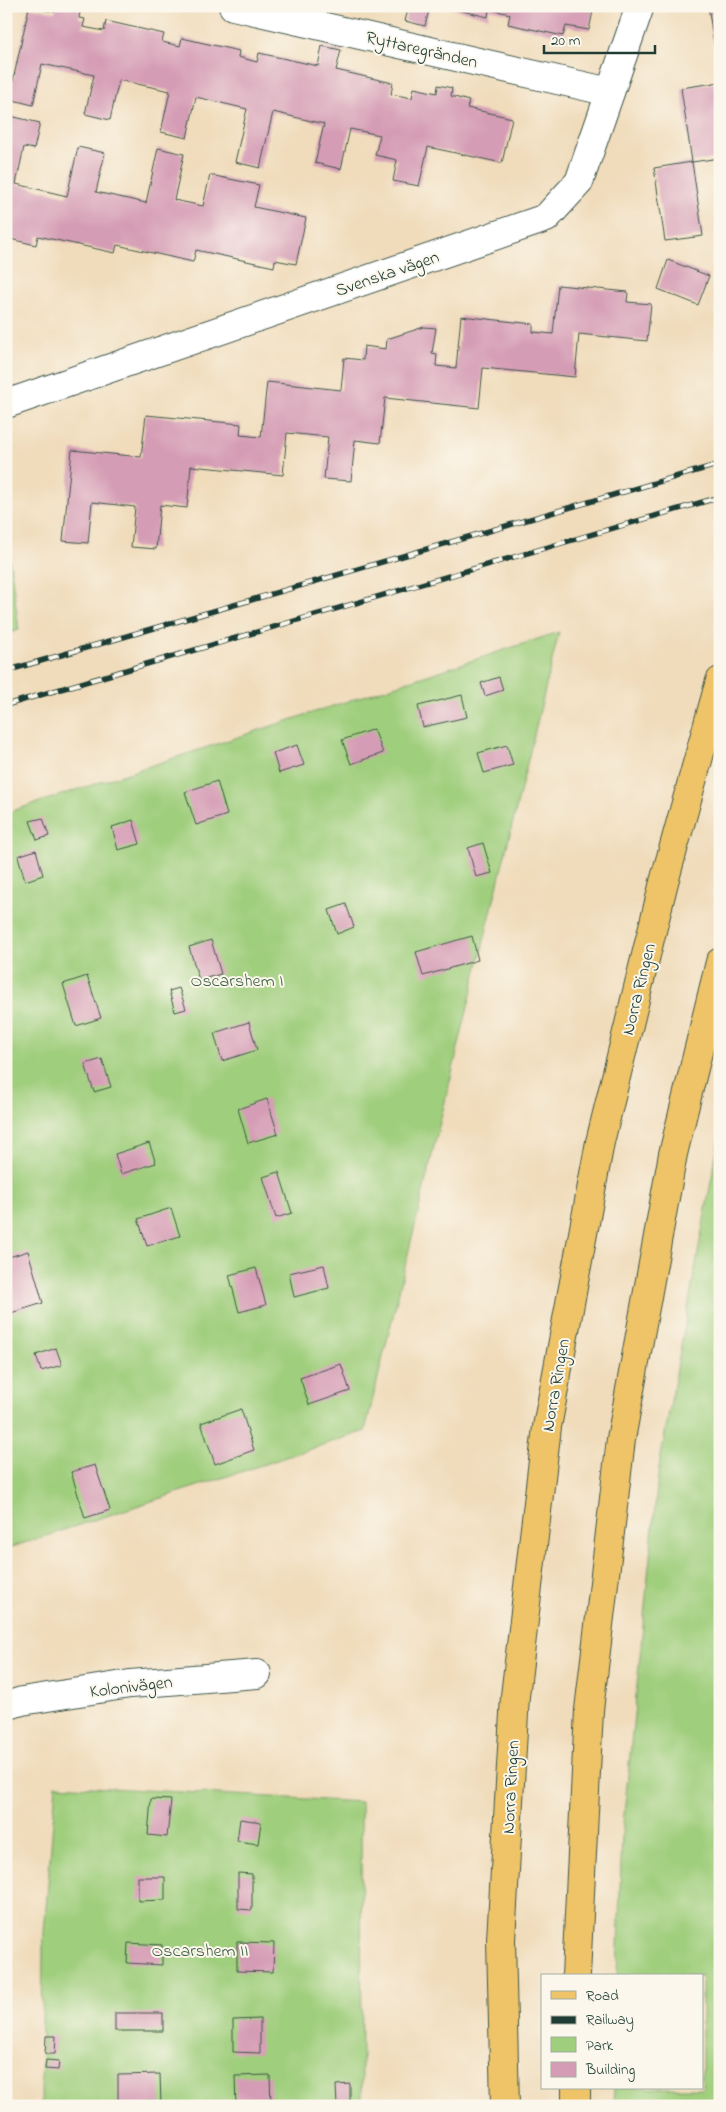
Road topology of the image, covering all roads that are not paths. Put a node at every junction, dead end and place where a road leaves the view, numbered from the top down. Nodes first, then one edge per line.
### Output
1 (233, 6) edge
2 (640, 6) edge
3 (610, 92) junction
4 (6, 404) edge
5 (720, 681) edge
6 (720, 962) edge
7 (257, 1674) dead end
8 (6, 1706) edge
9 (576, 1974) edge
10 (576, 2090) edge
11 (506, 2106) edge
12 (576, 2106) edge

1 - 3 street, Ryttaregränden
2 - 3 street, Svenska vägen
3 - 4 street, Svenska vägen
5 - 11 main road, Norra Ringen
6 - 9 main road
7 - 8 street, Kolonivägen
10 - 12 main road

